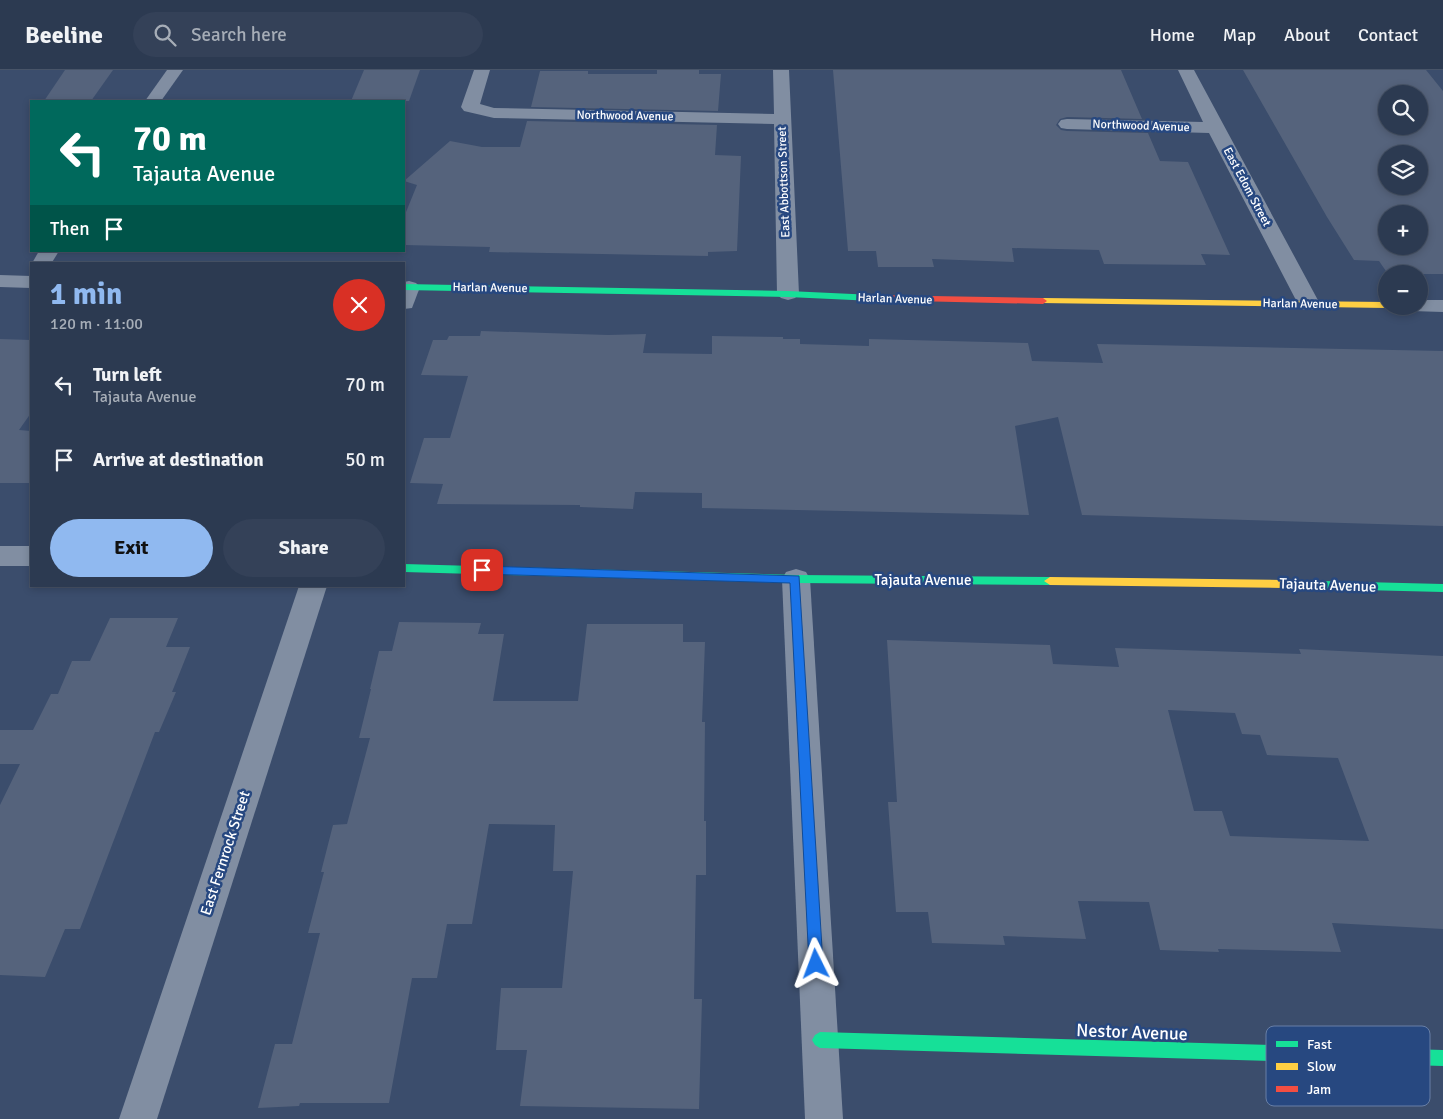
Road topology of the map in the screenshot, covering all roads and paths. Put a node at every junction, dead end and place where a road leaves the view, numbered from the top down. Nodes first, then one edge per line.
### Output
1 (175, 70) edge
2 (482, 70) edge
3 (780, 70) edge
4 (1186, 70) edge
5 (154, 100) edge
6 (781, 118) junction
7 (1067, 124) dead end
8 (1215, 128) junction
9 (30, 280) edge
10 (0, 281) edge
11 (405, 292) edge
12 (788, 294) junction
13 (1309, 304) junction
14 (1378, 305) edge
15 (1428, 306) edge
16 (1443, 306) edge
17 (0, 556) edge
18 (30, 556) edge
19 (405, 568) edge
20 (796, 579) junction
21 (313, 587) edge
22 (1443, 588) edge
23 (820, 1040) junction
24 (1266, 1053) edge
25 (1430, 1058) edge
26 (1443, 1058) edge
27 (138, 1119) edge
28 (824, 1119) edge

1 - 5 street
2 - 6 street, Northwood Avenue
3 - 6 street, East Abbottson Street
4 - 8 street, East Edom Street
6 - 12 street, East Abbottson Street
7 - 8 street, Northwood Avenue
8 - 13 street, East Edom Street
9 - 10 street
11 - 12 street, Harlan Avenue
12 - 13 street, Harlan Avenue
13 - 14 street, Harlan Avenue
15 - 16 street
17 - 18 street
19 - 20 street, Tajauta Avenue
20 - 22 street, Tajauta Avenue
20 - 23 street
21 - 27 street, East Fernrock Street
23 - 24 street, Nestor Avenue
23 - 28 street
25 - 26 street, Nestor Avenue

